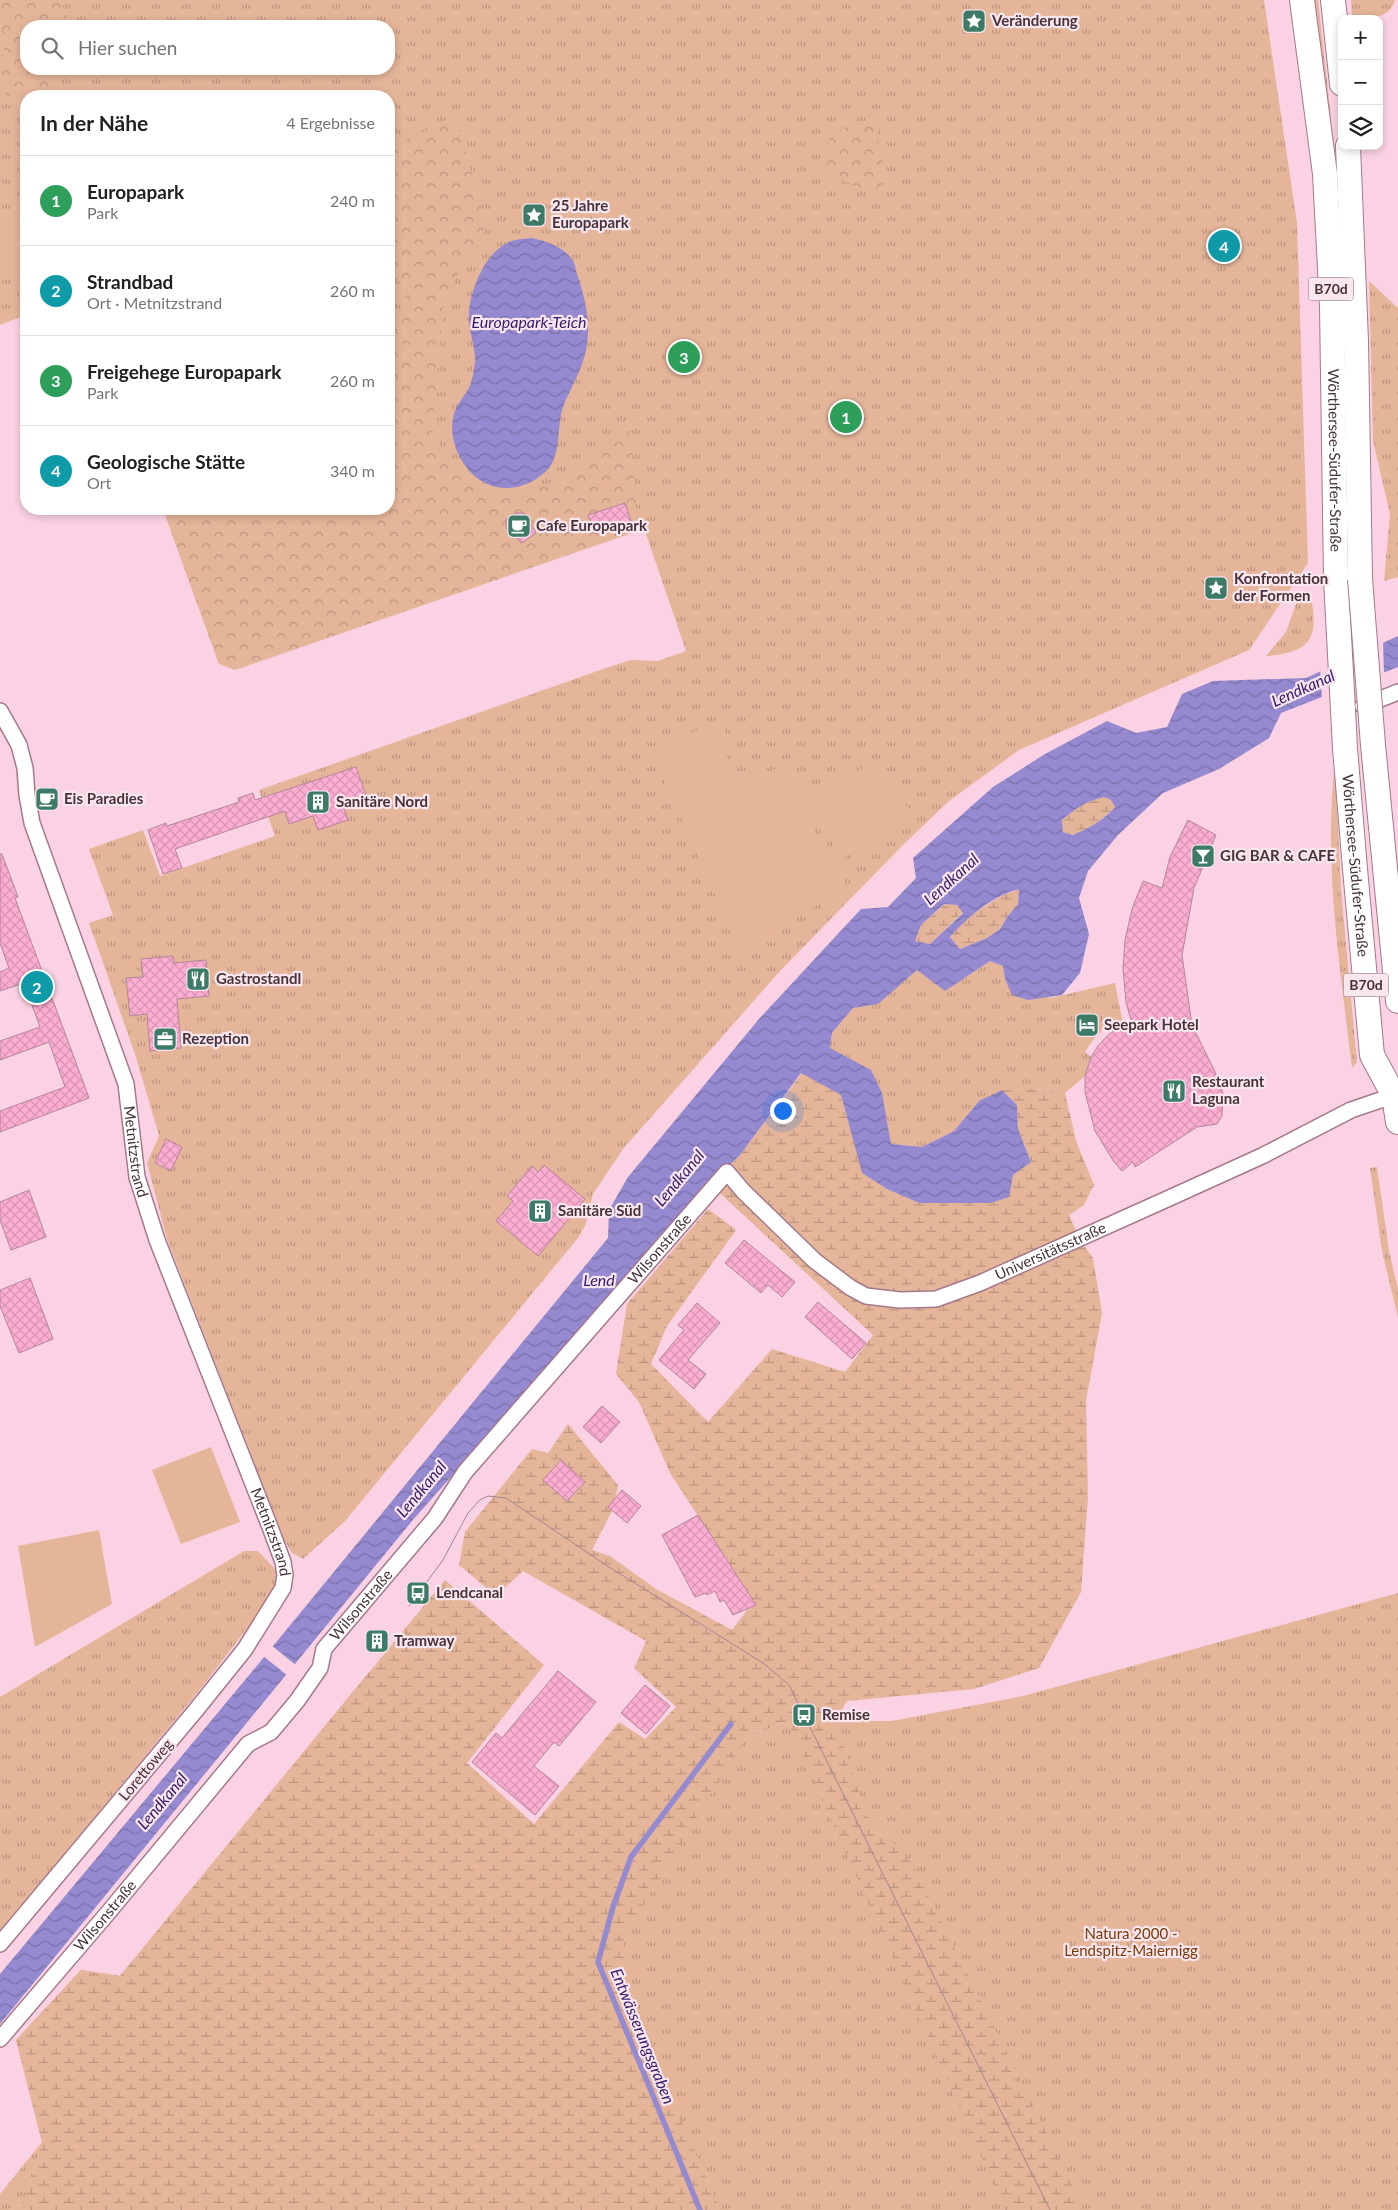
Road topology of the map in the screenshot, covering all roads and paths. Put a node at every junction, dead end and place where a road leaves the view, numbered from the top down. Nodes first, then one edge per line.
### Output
1 (1302, 0) edge
2 (1333, 0) edge
3 (1343, 0) edge
4 (1344, 15) edge
5 (1339, 60) edge
6 (1348, 150) edge
7 (1398, 692) edge
8 (1359, 708) dead end
9 (0, 711) edge
10 (1398, 1001) edge
11 (1397, 1088) edge
12 (1398, 1122) edge
13 (727, 1172) joint
14 (282, 1588) joint
15 (0, 1944) edge
16 (0, 2039) edge

1 - 11 main road, Wörthersee-Südufer-Straße / B70d
2 - 5 main road
3 - 4 main road
6 - 10 main road, Wörthersee-Südufer-Straße / B70d, bridge
7 - 8 street
9 - 14 street, Metnitzstrand
11 - 12 main road, Wörthersee-Südufer-Straße / B70d
11 - 13 street, Universitätsstraße
13 - 16 street, Wilsonstraße
14 - 15 street, Lorettoweg

